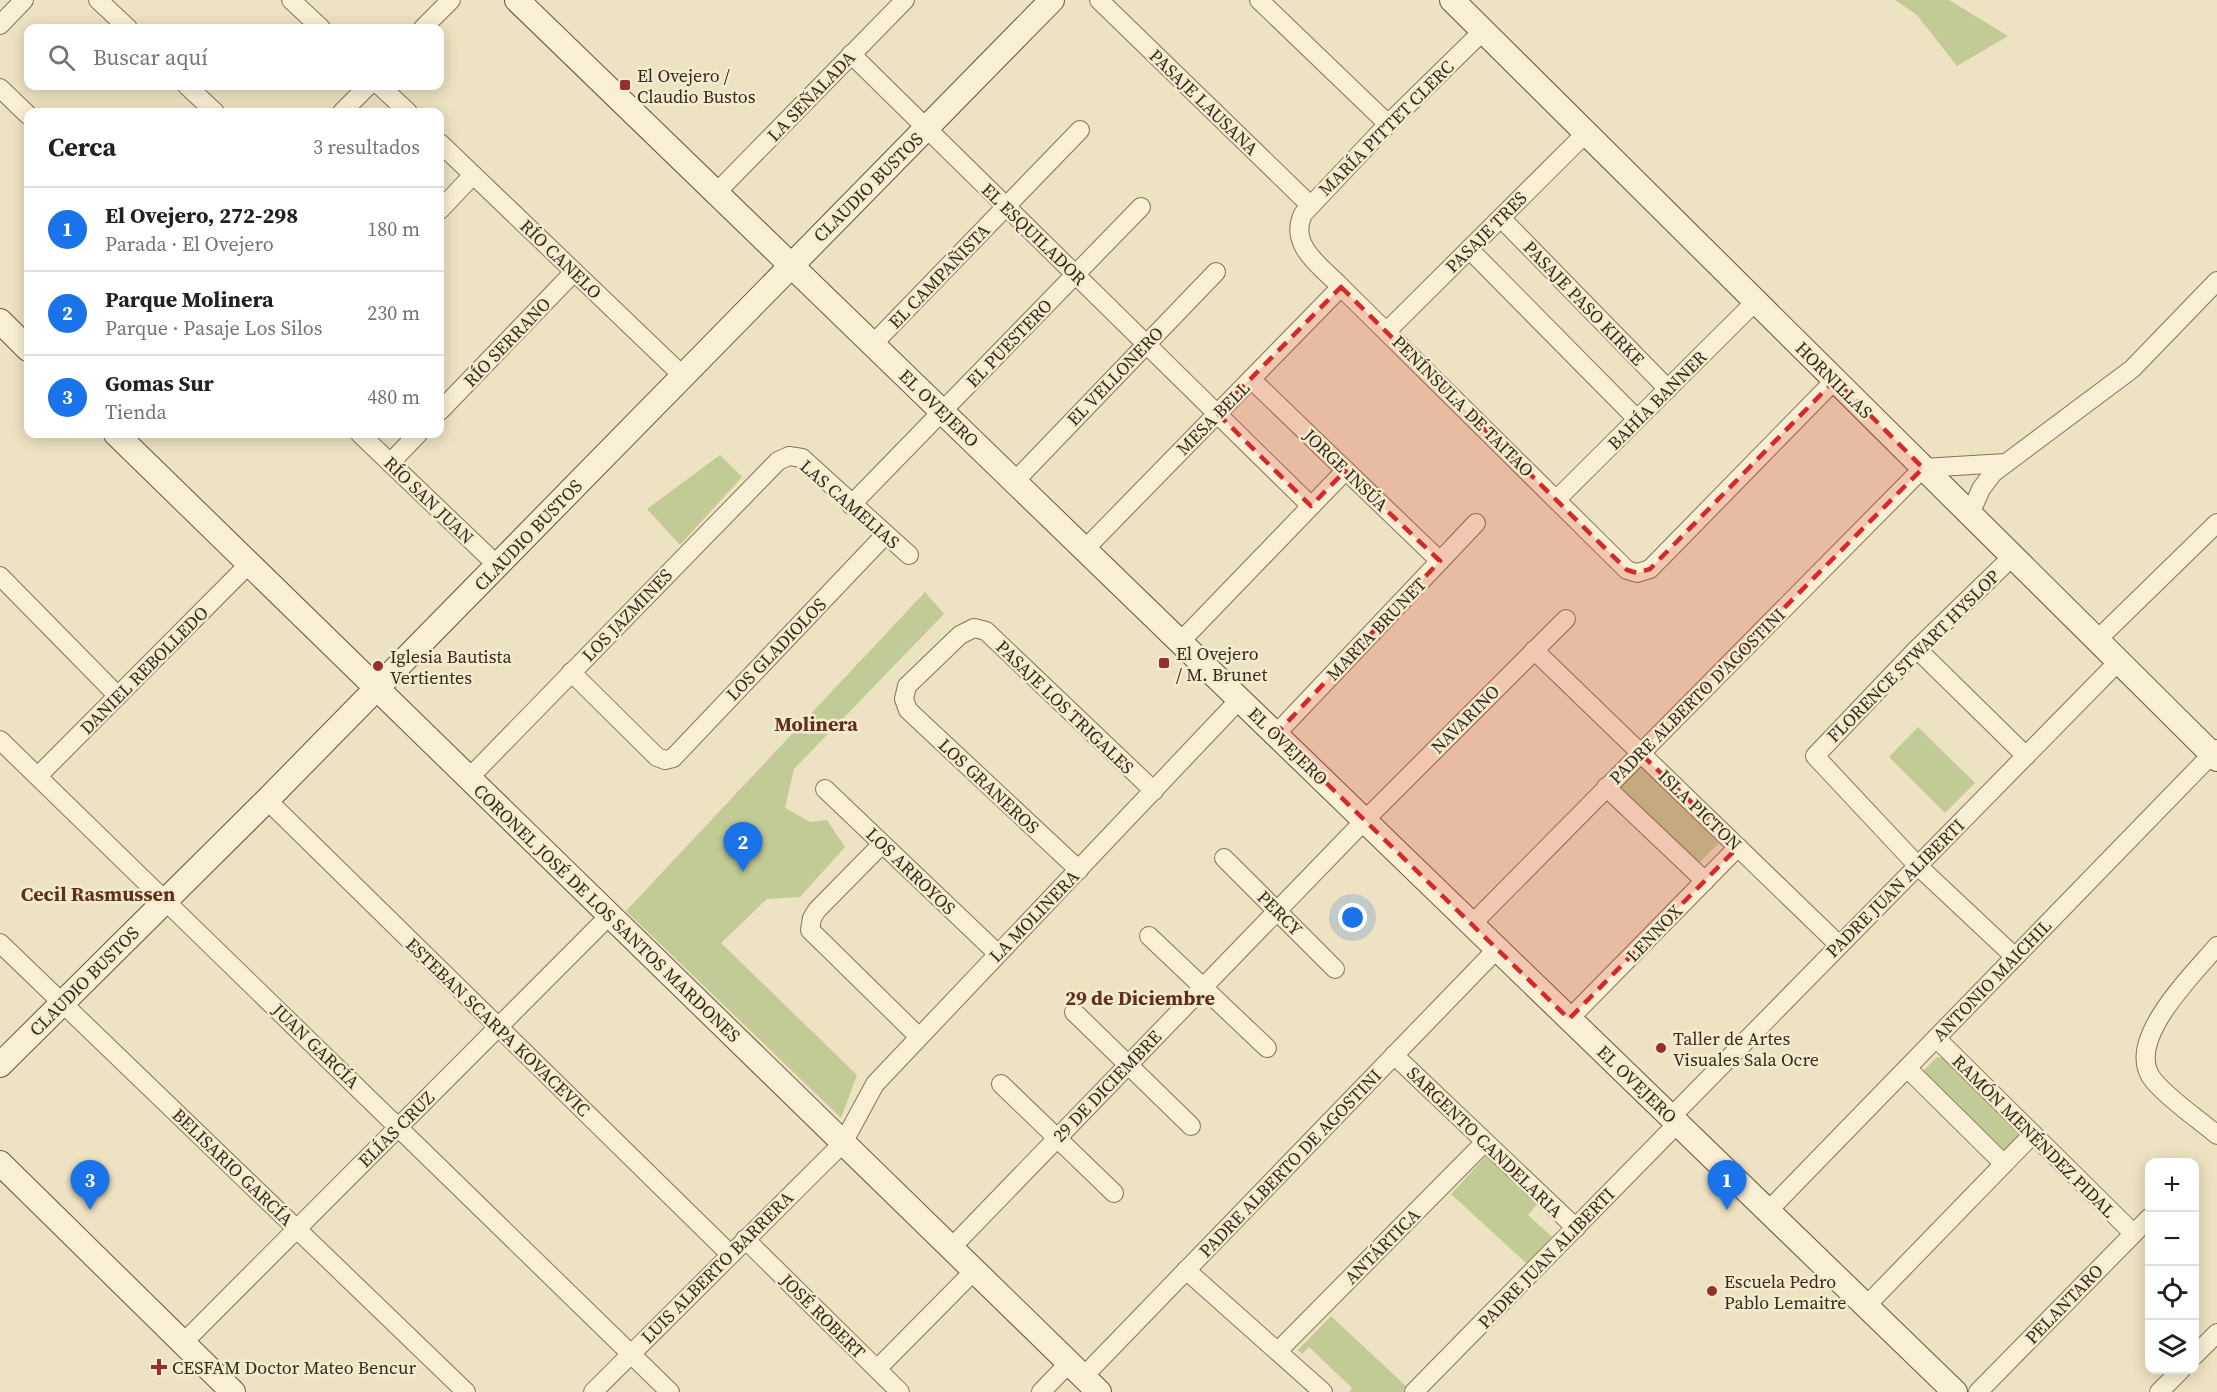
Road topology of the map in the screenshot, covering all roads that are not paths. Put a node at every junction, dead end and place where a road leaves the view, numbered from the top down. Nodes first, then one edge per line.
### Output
1 (24, 0) edge
2 (98, 0) edge
3 (291, 0) edge
4 (451, 0) edge
5 (517, 0) edge
6 (904, 0) edge
7 (1099, 0) edge
8 (1259, 0) edge
9 (1452, 0) edge
10 (1046, 2) edge
11 (124, 24) edge
12 (317, 24) edge
13 (427, 24) edge
14 (0, 25) edge
15 (1483, 31) junction
16 (852, 54) junction
17 (0, 88) edge
18 (191, 90) edge
19 (364, 90) edge
20 (384, 90) edge
21 (211, 108) edge
22 (346, 108) edge
23 (404, 108) edge
24 (24, 111) edge
25 (1388, 124) junction
26 (927, 129) junction
27 (1080, 130) dead end
28 (1586, 133) junction
29 (444, 147) edge
30 (473, 175) junction
31 (716, 193) junction
32 (1309, 204) junction
33 (444, 206) edge
34 (1006, 206) junction
35 (1142, 207) dead end
36 (1500, 218) junction
37 (1299, 230) joint
38 (1469, 249) junction
39 (790, 264) junction
40 (574, 272) junction
41 (1216, 272) dead end
42 (1076, 274) junction
43 (2217, 281) edge
44 (1341, 287) junction
45 (1756, 301) junction
46 (0, 321) edge
47 (1387, 331) junction
48 (873, 344) junction
49 (1147, 344) junction
50 (24, 345) edge
51 (683, 376) junction
52 (1251, 379) junction
53 (1835, 380) junction
54 (1668, 389) junction
55 (444, 407) edge
56 (942, 411) junction
57 (1217, 413) junction
58 (1637, 419) junction
59 (120, 438) edge
60 (364, 438) edge
61 (414, 438) edge
62 (789, 456) joint
63 (390, 462) junction
64 (2005, 463) junction
65 (1923, 468) junction
66 (1345, 471) junction
67 (1015, 481) junction
68 (1557, 499) junction
69 (851, 505) junction
70 (1311, 506) junction
71 (1970, 514) junction
72 (1476, 523) dead end
73 (2217, 523) edge
74 (885, 535) junction
75 (1084, 549) junction
76 (909, 555) dead end
77 (2012, 557) junction
78 (1440, 561) junction
79 (249, 564) junction
80 (498, 566) junction
81 (0, 576) edge
82 (1566, 619) dead end
83 (2098, 639) junction
84 (1180, 642) junction
85 (1917, 649) junction
86 (1534, 650) junction
87 (2120, 661) junction
88 (571, 672) junction
89 (376, 688) junction
90 (118, 696) junction
91 (904, 699) joint
92 (1240, 699) junction
93 (1276, 734) junction
94 (0, 740) edge
95 (1640, 753) junction
96 (2215, 754) edge
97 (2025, 756) junction
98 (39, 775) junction
99 (469, 778) junction
100 (1606, 787) junction
101 (825, 789) dead end
102 (1154, 791) junction
103 (267, 800) junction
104 (1365, 820) junction
105 (882, 844) junction
106 (1738, 847) junction
107 (1224, 858) dead end
108 (1918, 866) junction
109 (1079, 870) junction
110 (1705, 880) junction
111 (166, 899) junction
112 (1277, 911) junction
113 (610, 915) junction
114 (1472, 924) junction
115 (1149, 936) dead end
116 (0, 943) edge
117 (1839, 945) junction
118 (2217, 946) edge
119 (1497, 949) junction
120 (997, 954) junction
121 (2015, 957) junction
122 (1335, 969) dead end
123 (1203, 987) junction
124 (62, 1002) junction
125 (1074, 1012) dead end
126 (1569, 1019) junction
127 (498, 1027) junction
128 (918, 1036) junction
129 (1936, 1038) junction
130 (1267, 1048) dead end
131 (1394, 1055) junction
132 (0, 1065) edge
133 (1127, 1066) junction
134 (1906, 1068) junction
135 (1001, 1084) dead end
136 (1675, 1119) junction
137 (1191, 1126) dead end
138 (399, 1127) junction
139 (2033, 1134) junction
140 (2217, 1135) edge
141 (1057, 1138) junction
142 (1485, 1142) junction
143 (843, 1143) junction
144 (0, 1163) edge
145 (2004, 1164) junction
146 (1114, 1193) dead end
147 (1768, 1211) junction
148 (2145, 1222) edge
149 (1576, 1228) junction
150 (297, 1229) junction
151 (2133, 1233) junction
152 (745, 1239) junction
153 (951, 1248) junction
154 (730, 1254) junction
155 (1186, 1270) junction
156 (974, 1271) junction
157 (1866, 1306) junction
158 (2217, 1333) edge
159 (183, 1343) junction
160 (1279, 1350) junction
161 (2199, 1351) edge
162 (630, 1353) junction
163 (876, 1369) junction
164 (2177, 1374) edge
165 (1084, 1377) edge
166 (233, 1392) edge
167 (466, 1392) edge
168 (593, 1392) edge
169 (670, 1392) edge
170 (900, 1392) edge
171 (1041, 1392) edge
172 (1323, 1392) edge
173 (1414, 1392) edge
174 (1955, 1392) edge
175 (1978, 1392) edge
176 (2159, 1392) edge

1 - 14 street
2 - 11 street
3 - 12 street
4 - 13 street
5 - 31 street, EL OVEJERO
6 - 16 street, LA SEÑALADA
7 - 32 street, PASAJE LAUSANA
8 - 25 street
9 - 15 street, HORNILLAS
10 - 26 street, CLAUDIO BUSTOS
15 - 25 street, MARÍA PITTET CLERC
15 - 28 street, HORNILLAS
16 - 26 street, EL ESQUILADOR
16 - 31 street, LA SEÑALADA
17 - 24 street
18 - 21 street
19 - 22 street
20 - 23 street
25 - 32 street, MARÍA PITTET CLERC
26 - 34 street, EL ESQUILADOR
26 - 39 street, CLAUDIO BUSTOS
27 - 34 street, EL CAMPAÑISTA
28 - 36 street, PASAJE TRES
28 - 45 street, HORNILLAS
29 - 30 street, RÍO CANELO
30 - 33 street
30 - 40 street, RÍO CANELO
31 - 39 street, EL OVEJERO
32 - 37 street, MARÍA PITTET CLERC
34 - 42 street, EL ESQUILADOR
34 - 48 street, EL CAMPAÑISTA
35 - 42 street, EL PUESTERO
36 - 38 street, PASAJE TRES
36 - 54 street, PASAJE PASO KIRKE
37 - 44 street, PENÍNSULA DE TAITAO
38 - 47 street, PASAJE TRES
38 - 58 street
39 - 48 street, EL OVEJERO
39 - 51 street, CLAUDIO BUSTOS
40 - 51 street, RÍO CANELO
40 - 55 street, RÍO SERRANO
41 - 49 street, EL VELLONERO
42 - 49 street, EL ESQUILADOR
42 - 56 street, EL PUESTERO
43 - 64 street
44 - 47 street, PENÍNSULA DE TAITAO
44 - 52 street, MESA BELL
45 - 53 street, HORNILLAS
45 - 54 street, BAHÍA BANNER
46 - 50 street
47 - 68 street, PENÍNSULA DE TAITAO
48 - 56 street, EL OVEJERO
49 - 57 street, EL ESQUILADOR
49 - 67 street, EL VELLONERO
51 - 80 street, CLAUDIO BUSTOS
52 - 57 street, MESA BELL
52 - 66 street, JORGE INSÚA
53 - 65 street, HORNILLAS
53 - 68 street, PENÍNSULA DE TAITAO
54 - 58 street, BAHÍA BANNER
56 - 67 street, EL OVEJERO
56 - 69 street, EL PUESTERO
57 - 70 street, EL ESQUILADOR
57 - 75 street, MESA BELL
58 - 68 street, BAHÍA BANNER
59 - 79 street, CORONEL JOSÉ DE LOS SANTOS MARDONES
60 - 63 street, RÍO SAN JUAN
61 - 63 street
62 - 69 street, LAS CAMELIAS
62 - 88 street, LOS JAZMINES
63 - 80 street, RÍO SAN JUAN
64 - 65 street
64 - 71 street
65 - 71 street, HORNILLAS
65 - 95 street, PADRE ALBERTO D'AGOSTINI
66 - 70 street
66 - 78 street, JORGE INSÚA
67 - 75 street, EL OVEJERO
69 - 74 street, LAS CAMELIAS
70 - 84 street
71 - 77 street, HORNILLAS
72 - 78 street, MARTA BRUNET
73 - 83 street
74 - 76 street, LAS CAMELIAS
74 - 88 street, LOS GLADIOLOS
75 - 84 street, EL OVEJERO
77 - 83 street, HORNILLAS
77 - 85 street, FLORENCE STWART HYSLOP
78 - 93 street, MARTA BRUNET
79 - 89 street, CORONEL JOSÉ DE LOS SANTOS MARDONES
79 - 90 street, DANIEL REBOLLEDO
80 - 89 street, CLAUDIO BUSTOS
81 - 90 street
82 - 86 street, NAVARINO
83 - 87 street, HORNILLAS
84 - 92 street, EL OVEJERO
85 - 97 street
85 - 108 street, FLORENCE STWART HYSLOP
86 - 95 street, ISLA PICTON
86 - 104 street, NAVARINO
87 - 96 street, HORNILLAS
87 - 97 street, PADRE JUAN ALIBERTI
88 - 99 street, LOS JAZMINES
89 - 99 street, CORONEL JOSÉ DE LOS SANTOS MARDONES
89 - 103 street, CLAUDIO BUSTOS
90 - 98 street, DANIEL REBOLLEDO
91 - 102 street, PASAJE LOS TRIGALES
91 - 109 street, LOS GRANEROS
92 - 93 street, EL OVEJERO
92 - 102 street, LA MOLINERA
93 - 104 street, EL OVEJERO
94 - 98 street, JUAN GARCÍA
95 - 100 street, PADRE ALBERTO D'AGOSTINI
95 - 106 street, ISLA PICTON
96 - 121 street, ANTONIO MAICHIL
97 - 108 street, PADRE JUAN ALIBERTI
98 - 111 street, JUAN GARCÍA
99 - 113 street, CORONEL JOSÉ DE LOS SANTOS MARDONES
100 - 110 street
100 - 114 street, PADRE ALBERTO D'AGOSTINI
101 - 105 street, LOS ARROYOS
102 - 109 street, LA MOLINERA
103 - 111 street, CLAUDIO BUSTOS
103 - 127 street, ESTEBAN SCARPA KOVACEVIC
104 - 112 street, 29 DE DICIEMBRE
104 - 114 street, EL OVEJERO
105 - 120 street, LOS ARROYOS
105 - 128 street
106 - 110 street, LENNOX
106 - 117 street, ISLA PICTON
107 - 112 street, PERCY
108 - 117 street, PADRE JUAN ALIBERTI
108 - 121 street
109 - 120 street, LA MOLINERA
110 - 126 street, LENNOX
111 - 124 street, CLAUDIO BUSTOS
111 - 138 street, JUAN GARCÍA
112 - 122 street, PERCY
112 - 123 street, 29 DE DICIEMBRE
113 - 127 street, ELÍAS CRUZ
113 - 143 street, CORONEL JOSÉ DE LOS SANTOS MARDONES
114 - 119 street, EL OVEJERO
115 - 123 street
116 - 124 street, BELISARIO GARCÍA
117 - 136 street, PADRE JUAN ALIBERTI
118 - 140 street
119 - 126 street, EL OVEJERO
119 - 131 street, PADRE ALBERTO DE AGOSTINI
120 - 128 street, LA MOLINERA
121 - 129 street, ANTONIO MAICHIL
123 - 130 street
123 - 133 street, 29 DE DICIEMBRE
124 - 132 street, CLAUDIO BUSTOS
124 - 150 street, BELISARIO GARCÍA
125 - 133 street
126 - 136 street, EL OVEJERO
127 - 138 street, ELÍAS CRUZ
127 - 154 street, ESTEBAN SCARPA KOVACEVIC
128 - 143 street, LA MOLINERA
129 - 134 street, ANTONIO MAICHIL
129 - 139 street, RAMÓN MENÉNDEZ PIDAL
131 - 142 street, SARGENTO CANDELARIA
131 - 155 street, PADRE ALBERTO DE AGOSTINI
133 - 137 street
133 - 141 street, 29 DE DICIEMBRE
134 - 145 street
134 - 147 street, ANTONIO MAICHIL
135 - 141 street
136 - 147 street, EL OVEJERO
136 - 149 street, PADRE JUAN ALIBERTI
138 - 150 street, ELÍAS CRUZ
138 - 162 street, JUAN GARCÍA
139 - 145 street
139 - 151 street, RAMÓN MENÉNDEZ PIDAL
141 - 146 street
141 - 153 street, 29 DE DICIEMBRE
142 - 149 street, SARGENTO CANDELARIA
142 - 160 street, ANTÁRTICA
143 - 152 street, LUIS ALBERTO BARRERA
143 - 153 street, CORONEL JOSÉ DE LOS SANTOS MARDONES
144 - 159 street
145 - 157 street
147 - 157 street, EL OVEJERO
148 - 151 street, PELANTARO
149 - 173 street, PADRE JUAN ALIBERTI
150 - 159 street, ELÍAS CRUZ
150 - 167 street, BELISARIO GARCÍA
151 - 175 street, PELANTARO
152 - 154 street, LUIS ALBERTO BARRERA
152 - 163 street, JOSÉ ROBERT
153 - 156 street, CORONEL JOSÉ DE LOS SANTOS MARDONES
154 - 162 street, LUIS ALBERTO BARRERA
155 - 160 street
155 - 165 street, PADRE ALBERTO DE AGOSTINI
156 - 163 street
156 - 165 street, CORONEL JOSÉ DE LOS SANTOS MARDONES
157 - 174 street, EL OVEJERO
158 - 161 street
159 - 166 street
160 - 172 street
162 - 168 street, LUIS ALBERTO BARRERA
162 - 169 street, JUAN GARCÍA
163 - 170 street, JOSÉ ROBERT
164 - 176 street
165 - 171 street, PADRE ALBERTO DE AGOSTINI

